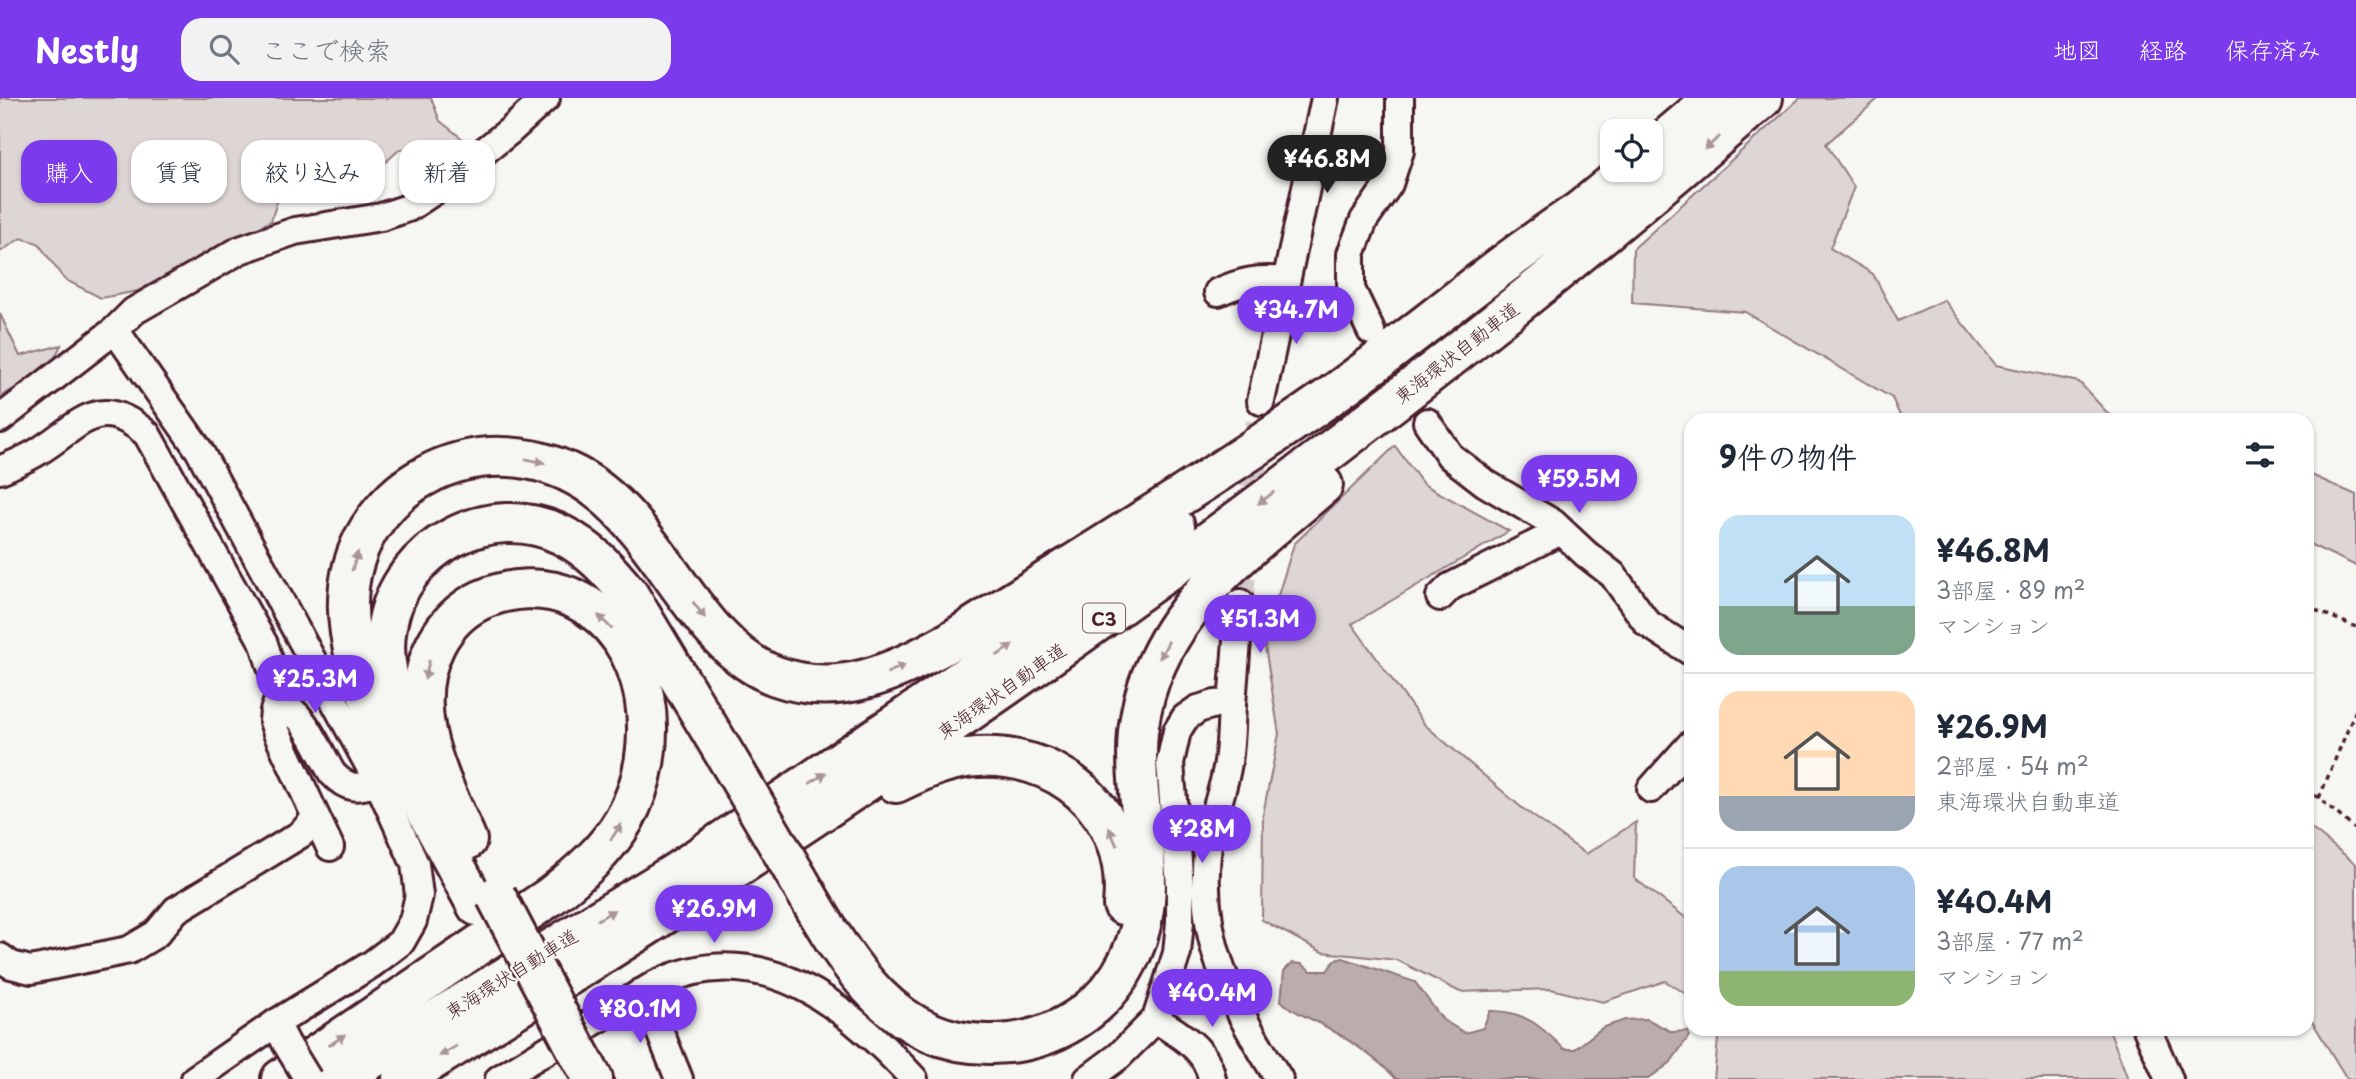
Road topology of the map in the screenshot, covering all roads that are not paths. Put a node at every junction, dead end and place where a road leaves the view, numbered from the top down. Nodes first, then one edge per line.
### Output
1 (546, 98) edge
2 (1325, 98) edge
3 (1400, 98) edge
4 (1714, 98) edge
5 (1763, 98) edge
6 (1663, 141) edge
7 (1621, 182) edge
8 (1594, 221) junction
9 (1285, 281) junction
10 (1218, 292) dead end
11 (114, 330) junction
12 (1371, 331) dead end
13 (1261, 401) tunnel mouth
14 (0, 419) edge
15 (1427, 422) dead end
16 (0, 470) edge
17 (1561, 531) junction
18 (1440, 597) dead end
19 (1240, 603) tunnel mouth
20 (1684, 647) edge
21 (369, 699) junction
22 (278, 702) junction
23 (1232, 703) junction
24 (1684, 752) edge
25 (751, 779) junction
26 (378, 782) junction
27 (1651, 789) dead end
28 (316, 818) junction
29 (330, 847) dead end
30 (471, 849) junction
31 (806, 874) junction
32 (487, 901) junction
33 (0, 957) edge
34 (640, 993) junction
35 (499, 1019) junction
36 (1156, 1019) junction
37 (2150, 1036) edge
38 (281, 1048) edge
39 (574, 1068) edge
40 (195, 1079) edge
41 (308, 1079) edge
42 (339, 1079) edge
43 (402, 1079) edge
44 (499, 1079) edge
45 (679, 1079) edge
46 (914, 1079) edge
47 (1088, 1079) edge
48 (1212, 1079) edge
49 (1279, 1079) edge
50 (2169, 1079) edge

1 - 11 street
2 - 9 street
3 - 12 street
4 - 6 highway
5 -> 8 highway, 東海環状自動車道 / C3
7 - 8 highway, 東海環状自動車道 / C3
21 -> 8 highway
8 -> 31 highway
8 -> 35 highway, 東海環状自動車道 / C3
42 -> 8 highway, 東海環状自動車道 / C3
9 - 10 street
9 - 13 street
11 - 14 street
11 - 26 street
15 - 17 street
16 - 22 street
17 - 18 street
17 - 20 street
19 - 23 street
21 - 25 highway
21 - 32 highway
22 - 26 street
22 - 28 street
23 - 36 street
23 - 49 street
24 - 27 street
25 - 30 highway
25 - 31 highway, bridge
26 - 38 street
28 - 29 street
28 - 33 street
30 - 32 highway
38 -> 30 highway
31 -> 35 highway
32 - 39 highway
34 - 44 street
34 - 45 street
34 - 46 street
35 -> 43 highway, 東海環状自動車道 / C3
36 - 47 street
36 - 48 street
37 - 50 street
38 - 40 street
38 - 41 street, bridge

